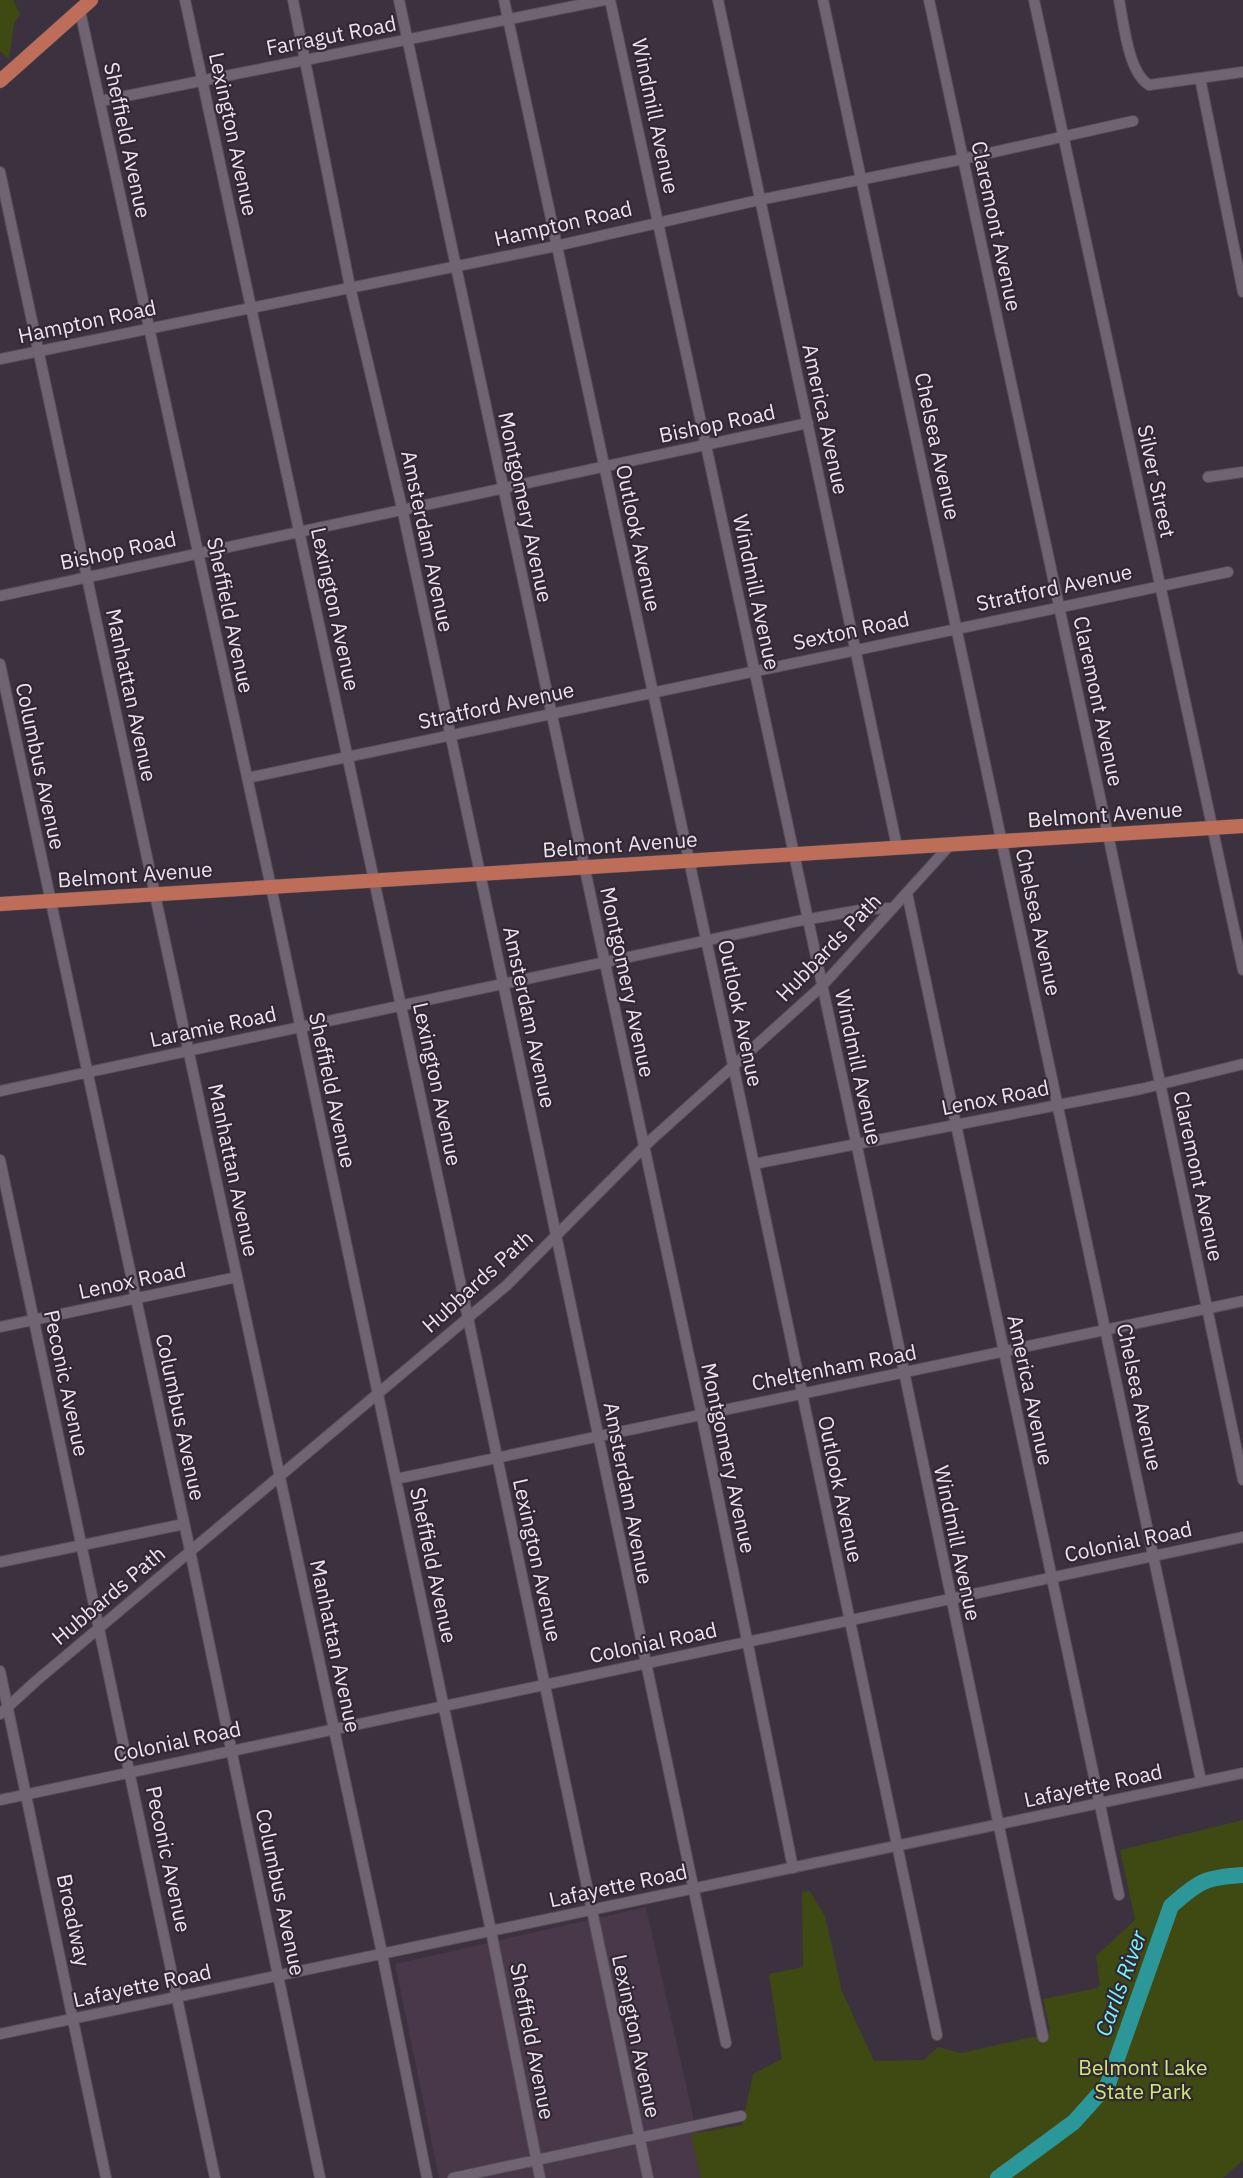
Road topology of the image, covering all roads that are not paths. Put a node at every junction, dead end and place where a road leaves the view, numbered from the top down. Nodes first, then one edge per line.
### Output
1 (92, 0) edge
2 (185, 0) edge
3 (293, 0) edge
4 (399, 0) edge
5 (504, 0) edge
6 (604, 0) edge
7 (610, 0) edge
8 (718, 0) edge
9 (823, 0) edge
10 (929, 0) edge
11 (1034, 0) edge
12 (1119, 0) edge
13 (80, 11) junction
14 (508, 19) junction
15 (408, 40) junction
16 (306, 61) junction
17 (1243, 72) edge
18 (1200, 78) junction
19 (0, 81) edge
20 (203, 81) junction
21 (101, 101) junction
22 (1133, 121) dead end
23 (1063, 136) junction
24 (963, 159) junction
25 (0, 172) edge
26 (861, 180) junction
27 (759, 200) junction
28 (658, 222) junction
29 (556, 246) junction
30 (454, 267) junction
31 (351, 287) junction
32 (1243, 292) edge
33 (252, 306) junction
34 (148, 328) junction
35 (39, 351) junction
36 (0, 359) edge
37 (808, 423) junction
38 (705, 445) junction
39 (604, 466) junction
40 (1243, 472) edge
41 (1208, 477) dead end
42 (503, 487) junction
43 (402, 508) junction
44 (299, 531) junction
45 (198, 552) junction
46 (1228, 572) dead end
47 (87, 576) junction
48 (1160, 586) junction
49 (0, 596) edge
50 (1059, 607) junction
51 (957, 627) junction
52 (855, 648) junction
53 (0, 664) edge
54 (754, 670) junction
55 (652, 692) junction
56 (551, 713) junction
57 (450, 735) junction
58 (347, 757) junction
59 (247, 777) junction
60 (1243, 826) edge
61 (1213, 828) junction
62 (1108, 834) junction
63 (1003, 841) junction
64 (951, 844) junction
65 (897, 847) junction
66 (793, 853) junction
67 (688, 861) junction
68 (583, 867) junction
69 (480, 874) junction
70 (374, 880) junction
71 (270, 886) junction
72 (907, 893) junction
73 (155, 894) junction
74 (50, 900) junction
75 (0, 904) edge
76 (892, 908) junction
77 (807, 919) junction
78 (706, 940) junction
79 (605, 962) junction
80 (1243, 970) edge
81 (503, 984) junction
82 (822, 986) junction
83 (401, 1005) junction
84 (299, 1028) junction
85 (189, 1051) junction
86 (1243, 1064) edge
87 (733, 1067) junction
88 (87, 1074) junction
89 (1160, 1083) junction
90 (0, 1091) edge
91 (1057, 1105) junction
92 (958, 1123) junction
93 (856, 1144) junction
94 (643, 1148) junction
95 (0, 1160) edge
96 (754, 1164) junction
97 (556, 1236) junction
98 (237, 1277) junction
99 (135, 1299) junction
100 (1243, 1300) edge
101 (1207, 1308) junction
102 (468, 1318) junction
103 (33, 1320) junction
104 (0, 1327) edge
105 (1106, 1330) junction
106 (1003, 1352) junction
107 (902, 1374) junction
108 (801, 1391) junction
109 (377, 1392) junction
110 (701, 1412) junction
111 (598, 1434) junction
112 (497, 1457) junction
113 (280, 1475) junction
114 (396, 1479) junction
115 (1243, 1480) edge
116 (184, 1524) junction
117 (1243, 1537) edge
118 (82, 1546) junction
119 (190, 1553) junction
120 (1153, 1556) junction
121 (0, 1562) edge
122 (1051, 1577) junction
123 (950, 1598) junction
124 (849, 1621) junction
125 (99, 1628) junction
126 (747, 1642) junction
127 (644, 1663) junction
128 (0, 1671) edge
129 (544, 1685) junction
130 (443, 1705) junction
131 (4, 1710) edge
132 (333, 1728) junction
133 (231, 1750) junction
134 (131, 1771) junction
135 (1243, 1773) edge
136 (1201, 1781) junction
137 (27, 1793) junction
138 (0, 1800) edge
139 (1099, 1803) junction
140 (997, 1825) junction
141 (896, 1846) junction
142 (793, 1868) junction
143 (694, 1889) junction
144 (1119, 1895) dead end
145 (590, 1911) junction
146 (491, 1931) junction
147 (382, 1953) junction
148 (279, 1975) junction
149 (178, 1997) junction
150 (75, 2019) junction
151 (0, 2034) edge
152 (937, 2035) dead end
153 (1043, 2037) dead end
154 (726, 2043) dead end
155 (741, 2116) dead end
156 (639, 2138) junction
157 (536, 2160) junction
158 (106, 2178) edge
159 (215, 2178) edge
160 (320, 2178) edge
161 (427, 2178) edge
162 (453, 2178) edge
163 (540, 2178) edge
164 (648, 2178) edge

1 - 13 main road
2 - 20 street, Lexington Avenue
3 - 16 street, Amsterdam Avenue
4 - 15 street, Montgomery Avenue
5 - 14 street, Outlook Avenue
6 - 14 street, Farragut Road
7 - 28 street, Windmill Avenue
8 - 27 street, America Avenue
9 - 26 street, Chelsea Avenue
10 - 24 street, Claremont Avenue
11 - 23 street, Silver Street
12 - 18 street
13 - 19 main road
13 - 21 street, Sheffield Avenue
14 - 15 street, Farragut Road
14 - 29 street, Outlook Avenue
15 - 16 street, Farragut Road
15 - 30 street, Montgomery Avenue
16 - 20 street, Farragut Road
16 - 31 street, Amsterdam Avenue
17 - 18 street
18 - 32 street
20 - 21 street, Farragut Road
20 - 33 street, Lexington Avenue
21 - 34 street, Sheffield Avenue
22 - 23 street, Hampton Road
23 - 24 street, Hampton Road
23 - 48 street, Silver Street
24 - 26 street, Hampton Road
24 - 50 street, Claremont Avenue
25 - 35 street, Manhattan Avenue
26 - 27 street, Hampton Road
26 - 51 street, Chelsea Avenue
27 - 28 street, Hampton Road
27 - 37 street, America Avenue
28 - 29 street, Hampton Road
28 - 38 street, Windmill Avenue
29 - 30 street, Hampton Road
29 - 39 street, Outlook Avenue
30 - 31 street, Hampton Road
30 - 42 street, Montgomery Avenue
31 - 33 street, Hampton Road
31 - 43 street, Amsterdam Avenue
33 - 34 street, Hampton Road
33 - 44 street, Lexington Avenue
34 - 35 street, Hampton Road
34 - 45 street, Sheffield Avenue
35 - 36 street, Hampton Road
35 - 47 street, Manhattan Avenue
37 - 38 street, Bishop Road
37 - 52 street, America Avenue
38 - 39 street, Bishop Road
38 - 54 street, Windmill Avenue
39 - 42 street, Bishop Road
39 - 55 street, Outlook Avenue
40 - 41 street
42 - 43 street, Bishop Road
42 - 56 street, Montgomery Avenue
43 - 44 street, Bishop Road
43 - 57 street, Amsterdam Avenue
44 - 45 street, Bishop Road
44 - 58 street, Lexington Avenue
45 - 47 street, Bishop Road
45 - 59 street, Sheffield Avenue
46 - 48 street
47 - 49 street, Bishop Road
47 - 73 street, Manhattan Avenue
48 - 50 street, Stratford Avenue
48 - 61 street, Silver Street
50 - 51 street, Stratford Avenue
50 - 62 street, Claremont Avenue
51 - 52 street, Sexton Road
51 - 63 street, Chelsea Avenue
52 - 54 street, Sexton Road
52 - 65 street, America Avenue
53 - 74 street, Columbus Avenue
54 - 55 street, Stratford Avenue
54 - 66 street, Windmill Avenue
55 - 56 street, Stratford Avenue
55 - 67 street, Outlook Avenue
56 - 57 street, Stratford Avenue
56 - 68 street, Montgomery Avenue
57 - 58 street, Stratford Avenue
57 - 69 street, Amsterdam Avenue
58 - 59 street, Stratford Avenue
58 - 70 street, Lexington Avenue
59 - 71 street, Sheffield Avenue
60 - 61 main road, Belmont Avenue
61 - 62 main road, Belmont Avenue
61 - 80 street, Silver Street
62 - 63 main road, Belmont Avenue
62 - 89 street, Claremont Avenue
63 - 64 main road, Belmont Avenue
63 - 91 street, Chelsea Avenue
64 - 65 main road, Belmont Avenue
64 - 72 street, Hubbards Path
65 - 66 main road, Belmont Avenue
66 - 67 main road, Belmont Avenue
66 - 77 street, Windmill Avenue
67 - 68 main road, Belmont Avenue
67 - 78 street, Outlook Avenue
68 - 69 main road, Belmont Avenue
68 - 79 street, Montgomery Avenue
69 - 70 main road, Belmont Avenue
69 - 81 street, Amsterdam Avenue
70 - 71 main road, Belmont Avenue
70 - 83 street, Lexington Avenue
71 - 73 main road, Belmont Avenue
71 - 84 street, Sheffield Avenue
72 - 76 street, Hubbards Path
72 - 92 street, America Avenue
73 - 74 main road, Belmont Avenue
73 - 85 street, Manhattan Avenue
74 - 75 main road, Belmont Avenue
74 - 88 street, Columbus Avenue
76 - 77 street, Laramie Road
76 - 82 street, Hubbards Path
77 - 78 street, Laramie Road
77 - 82 street, Windmill Avenue
78 - 79 street, Laramie Road
78 - 87 street, Outlook Avenue
79 - 81 street, Laramie Road
79 - 94 street, Montgomery Avenue
81 - 83 street, Laramie Road
81 - 97 street, Amsterdam Avenue
82 - 87 street, Hubbards Path
82 - 93 street, Windmill Avenue
83 - 84 street, Laramie Road
83 - 102 street, Lexington Avenue
84 - 85 street, Laramie Road
84 - 109 street, Sheffield Avenue
85 - 88 street, Laramie Road
85 - 98 street, Manhattan Avenue
86 - 89 street, Lenox Road
87 - 94 street, Hubbards Path
87 - 96 street, Outlook Avenue
88 - 90 street, Laramie Road
88 - 99 street, Columbus Avenue
89 - 91 street, Lenox Road
89 - 101 street, Claremont Avenue
91 - 92 street, Lenox Road
91 - 105 street, Chelsea Avenue
92 - 93 street, Lenox Road
92 - 106 street, America Avenue
93 - 96 street, Lenox Road
93 - 107 street, Windmill Avenue
94 - 97 street, Hubbards Path
94 - 110 street, Montgomery Avenue
95 - 103 street, Peconic Avenue
96 - 108 street, Outlook Avenue
97 - 102 street, Hubbards Path
97 - 111 street, Amsterdam Avenue
98 - 99 street, Lenox Road
98 - 113 street, Manhattan Avenue
99 - 103 street, Lenox Road
99 - 116 street, Columbus Avenue
100 - 101 street, Cheltenham Road
101 - 105 street, Cheltenham Road
101 - 115 street, Claremont Avenue
102 - 109 street, Hubbards Path
102 - 112 street, Lexington Avenue
103 - 104 street, Lenox Road
103 - 118 street, Peconic Avenue
105 - 106 street, Cheltenham Road
105 - 120 street, Chelsea Avenue
106 - 107 street, Cheltenham Road
106 - 122 street, America Avenue
107 - 108 street, Cheltenham Road
107 - 123 street, Windmill Avenue
108 - 110 street, Cheltenham Road
108 - 124 street, Outlook Avenue
109 - 113 street, Hubbards Path
109 - 114 street, Sheffield Avenue
110 - 111 street, Cheltenham Road
110 - 126 street, Montgomery Avenue
111 - 112 street, Cheltenham Road
111 - 127 street, Amsterdam Avenue
112 - 114 street, Cheltenham Road
112 - 129 street, Lexington Avenue
113 - 119 street, Hubbards Path
113 - 132 street, Manhattan Avenue
114 - 130 street, Sheffield Avenue
116 - 118 street
116 - 119 street, Columbus Avenue
117 - 120 street, Colonial Road
118 - 121 street
118 - 125 street, Peconic Avenue
119 - 125 street, Hubbards Path
119 - 133 street, Columbus Avenue
120 - 122 street, Colonial Road
120 - 136 street, Chelsea Avenue
122 - 123 street, Colonial Road
122 - 139 street, America Avenue
123 - 124 street, Colonial Road
123 - 140 street, Windmill Avenue
124 - 126 street, Colonial Road
124 - 141 street, Outlook Avenue
125 - 131 street, Hubbards Path
125 - 134 street, Peconic Avenue
126 - 127 street, Colonial Road
126 - 142 street, Montgomery Avenue
127 - 129 street, Colonial Road
127 - 143 street, Amsterdam Avenue
128 - 131 street, Broadway
129 - 130 street, Colonial Road
129 - 145 street, Lexington Avenue
130 - 132 street, Colonial Road
130 - 146 street, Sheffield Avenue
131 - 137 street, Broadway
132 - 133 street, Colonial Road
132 - 147 street, Manhattan Avenue
133 - 134 street, Colonial Road
133 - 148 street, Columbus Avenue
134 - 137 street, Colonial Road
134 - 149 street, Peconic Avenue
135 - 136 street, Lafayette Road
136 - 139 street, Lafayette Road
137 - 138 street, Colonial Road
137 - 150 street, Broadway
139 - 140 street, Lafayette Road
139 - 144 street, America Avenue
140 - 141 street, Lafayette Road
140 - 153 street, Windmill Avenue
141 - 142 street, Lafayette Road
141 - 152 street, Outlook Avenue
142 - 143 street, Lafayette Road
143 - 145 street, Lafayette Road
143 - 154 street, Amsterdam Avenue
145 - 146 street, Lafayette Road
145 - 156 street, Lexington Avenue
146 - 147 street, Lafayette Road
146 - 157 street, Sheffield Avenue
147 - 148 street, Lafayette Road
147 - 161 street, Manhattan Avenue
148 - 149 street, Lafayette Road
148 - 160 street, Columbus Avenue
149 - 150 street, Lafayette Road
149 - 159 street, Peconic Avenue
150 - 151 street, Lafayette Road
150 - 158 street, Broadway
155 - 156 street
156 - 157 street
156 - 164 street, Lexington Avenue
157 - 162 street
157 - 163 street, Sheffield Avenue

